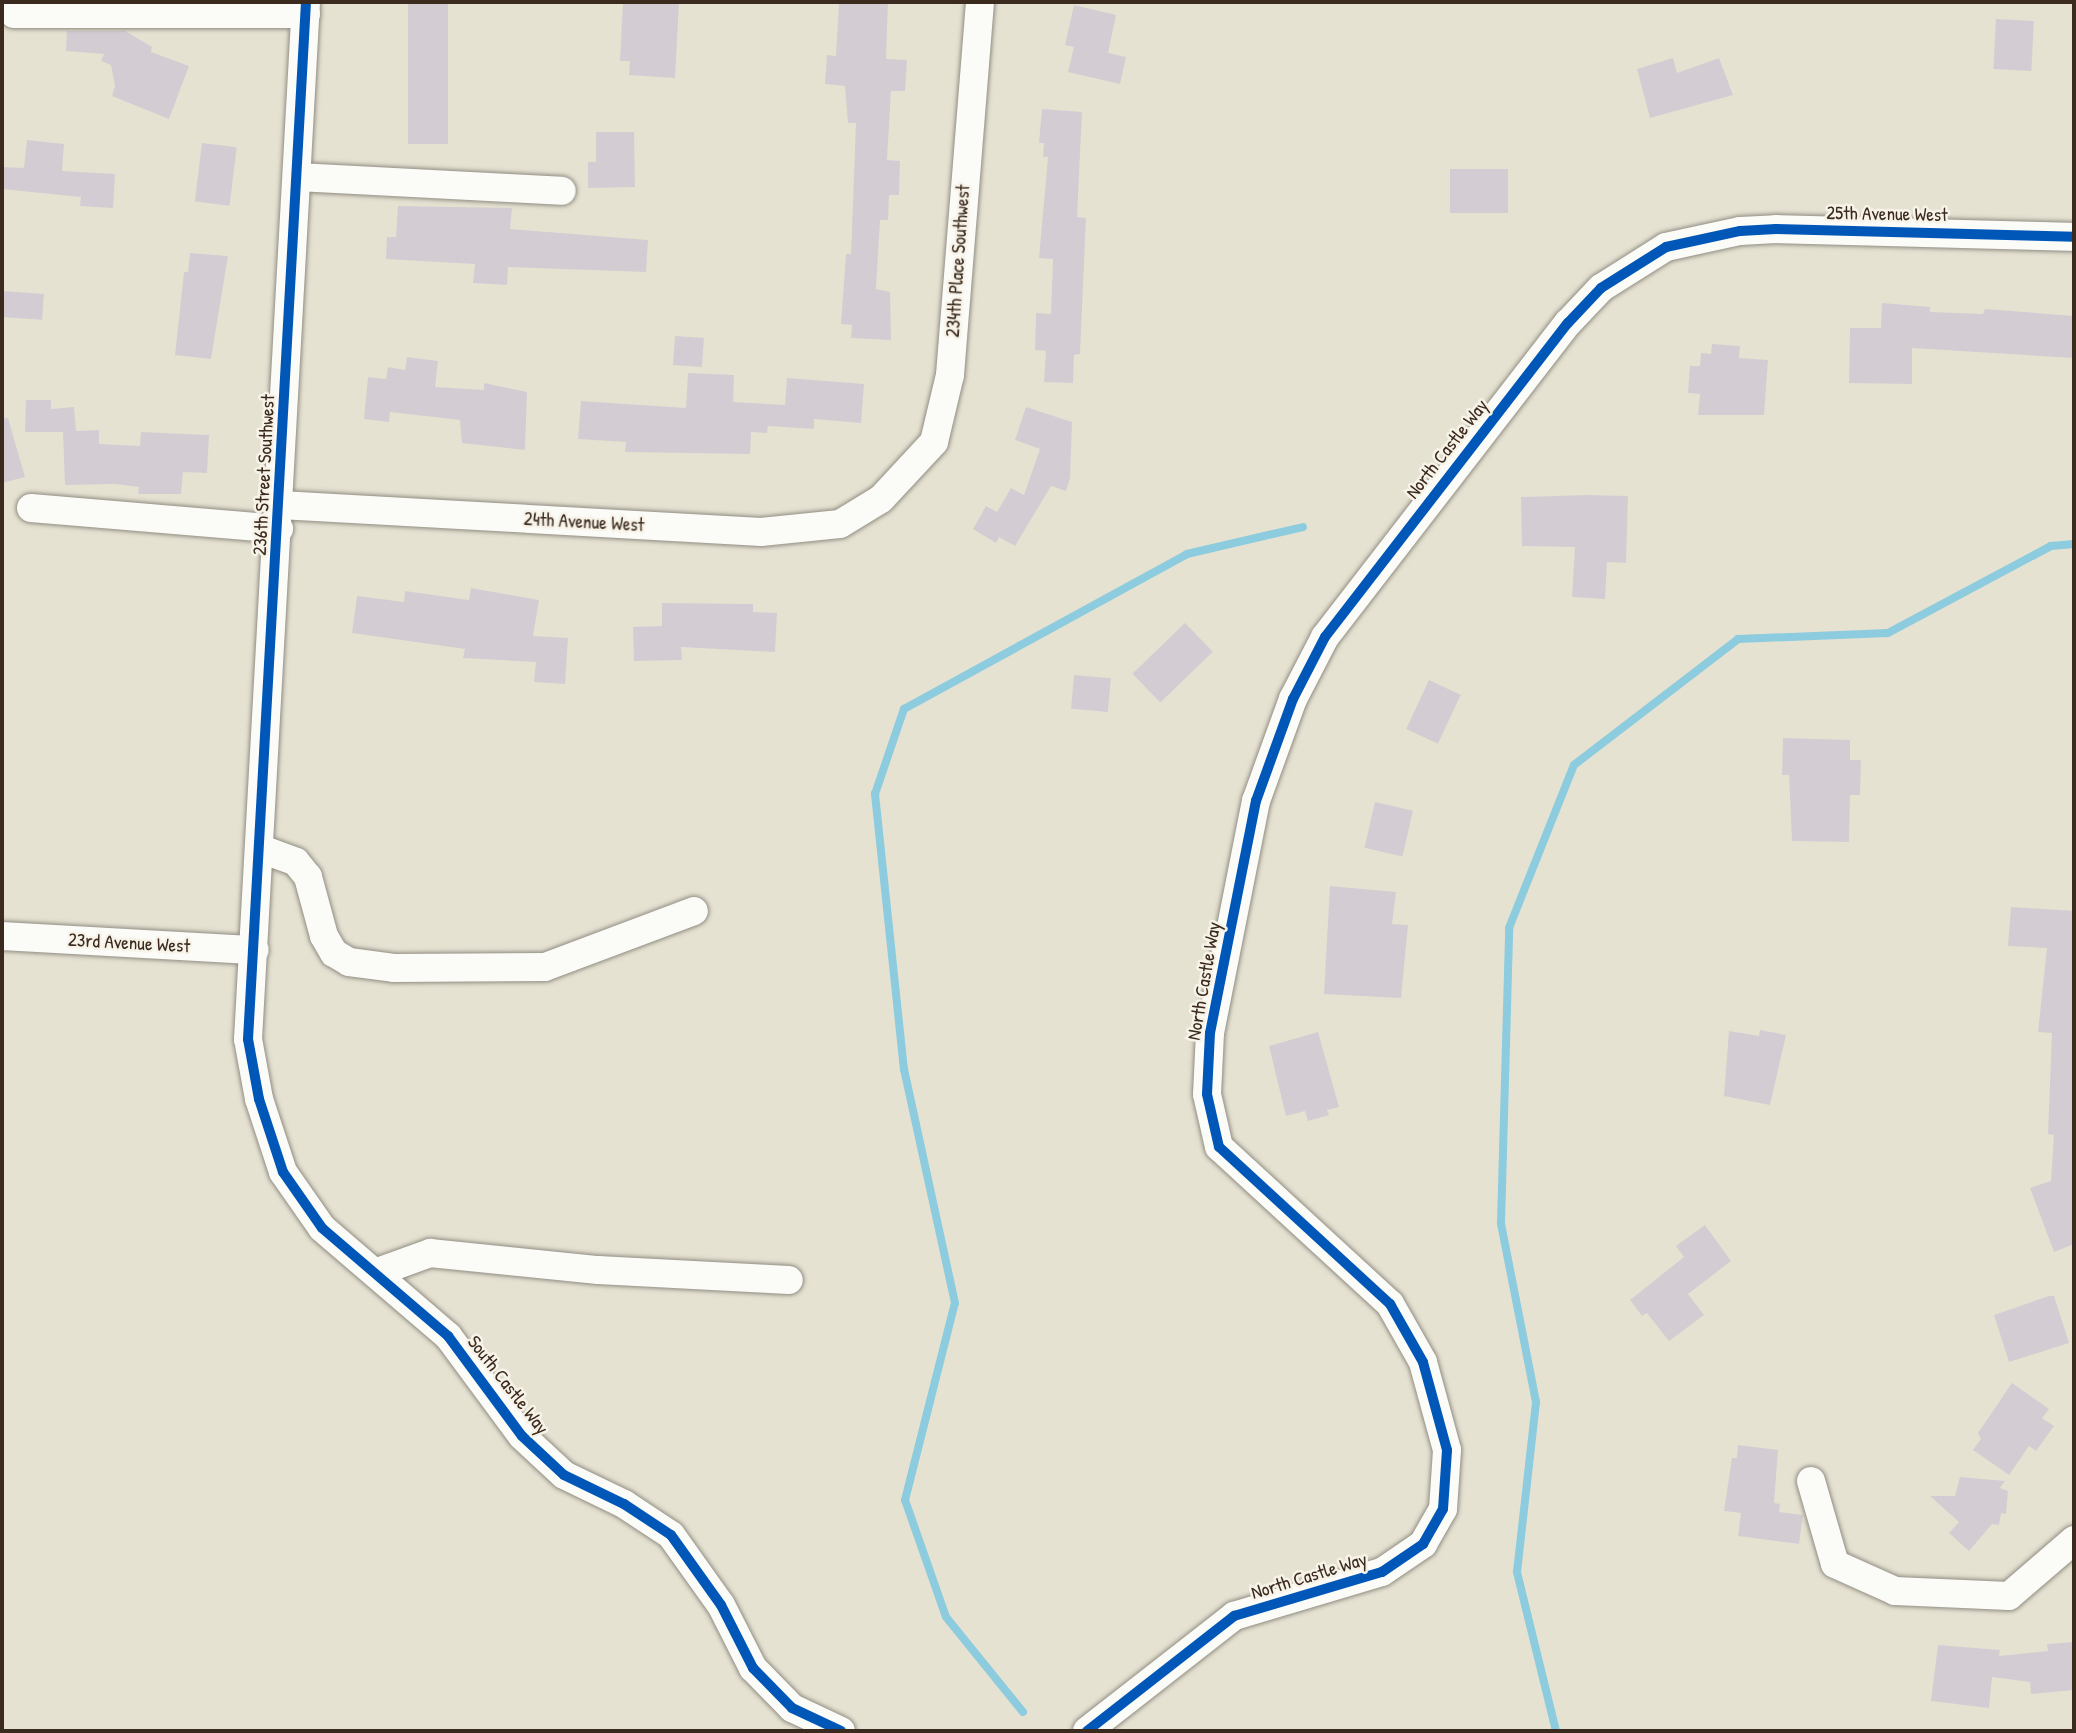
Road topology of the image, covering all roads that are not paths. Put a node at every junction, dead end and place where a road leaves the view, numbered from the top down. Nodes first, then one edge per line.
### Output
1 (980, 2) edge
2 (306, 8) edge
3 (13, 14) dead end
4 (297, 177) junction
5 (562, 191) dead end
6 (2074, 237) edge
7 (1699, 238) joint
8 (881, 499) joint
9 (31, 508) dead end
10 (279, 517) junction
11 (261, 849) junction
12 (694, 911) dead end
13 (2, 936) edge
14 (255, 950) junction
15 (375, 1273) junction
16 (789, 1280) dead end
17 (1811, 1481) dead end
18 (2074, 1540) edge
19 (841, 1731) edge
20 (1087, 1731) edge

1 - 8 street, 234th Place Southwest
2 - 3 street
2 - 4 street, 236th Street Southwest
4 - 5 street
4 - 10 street, 236th Street Southwest
6 - 7 street, 25th Avenue West
7 - 20 street, North Castle Way
8 - 10 street, 24th Avenue West
9 - 10 street, 24th Avenue West
10 - 11 street, 236th Street Southwest
11 - 12 street
11 - 14 street, 236th Street Southwest
13 - 14 street, 23rd Avenue West
14 - 15 street, South Castle Way
15 - 16 street
15 - 19 street, South Castle Way
17 - 18 street

